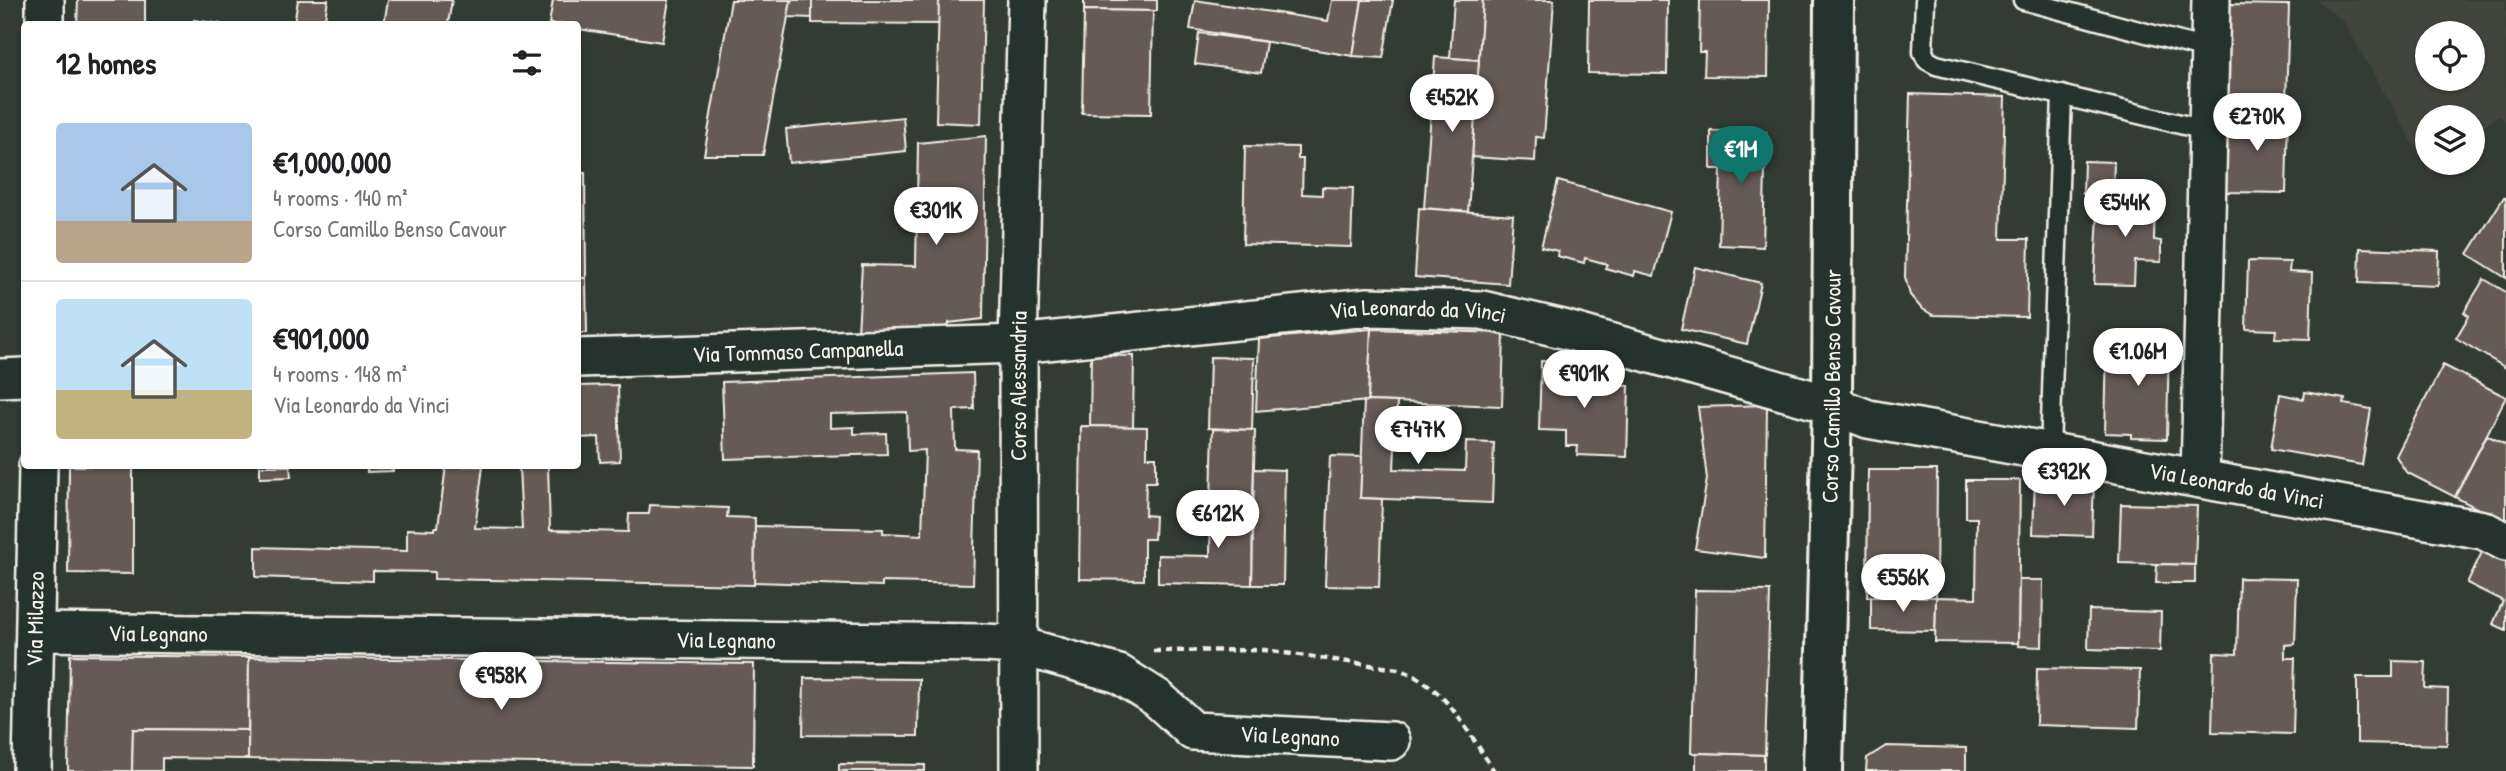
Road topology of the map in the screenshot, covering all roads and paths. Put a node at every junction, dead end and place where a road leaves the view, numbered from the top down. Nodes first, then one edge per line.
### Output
1 (46, 0) edge
2 (1027, 0) edge
3 (1834, 0) edge
4 (1925, 0) edge
5 (2023, 0) edge
6 (2211, 0) edge
7 (45, 21) edge
8 (2210, 50) junction
9 (2062, 95) junction
10 (2209, 131) junction
11 (1018, 344) junction
12 (581, 358) edge
13 (0, 377) edge
14 (21, 377) edge
15 (1832, 405) junction
16 (2050, 453) junction
17 (38, 469) edge
18 (2200, 478) junction
19 (2506, 542) edge
20 (36, 632) junction
21 (1017, 645) junction
22 (1147, 651) dead end
23 (1391, 741) dead end
24 (32, 771) edge
25 (1019, 771) edge
26 (1494, 771) edge
27 (1823, 771) edge

1 - 7 street
2 - 11 street, Corso Alessandria
3 - 15 street, Corso Camillo Benso Cavour
4 - 9 lane
5 - 8 lane
6 - 8 street
8 - 10 street
9 - 10 lane
9 - 16 lane
10 - 18 street
11 - 12 street, Via Tommaso Campanella
11 - 15 street, Via Leonardo da Vinci
11 - 21 street, Corso Alessandria
13 - 14 street
15 - 16 street, Via Leonardo da Vinci
15 - 27 street, Corso Camillo Benso Cavour
16 - 18 street, Via Leonardo da Vinci
17 - 20 street, Via Milazzo
18 - 19 street, Via Leonardo da Vinci
20 - 21 street, Via Legnano
20 - 24 street, Via Milazzo
21 - 23 street, Via Legnano
21 - 25 street, Corso Alessandria
22 - 26 path

